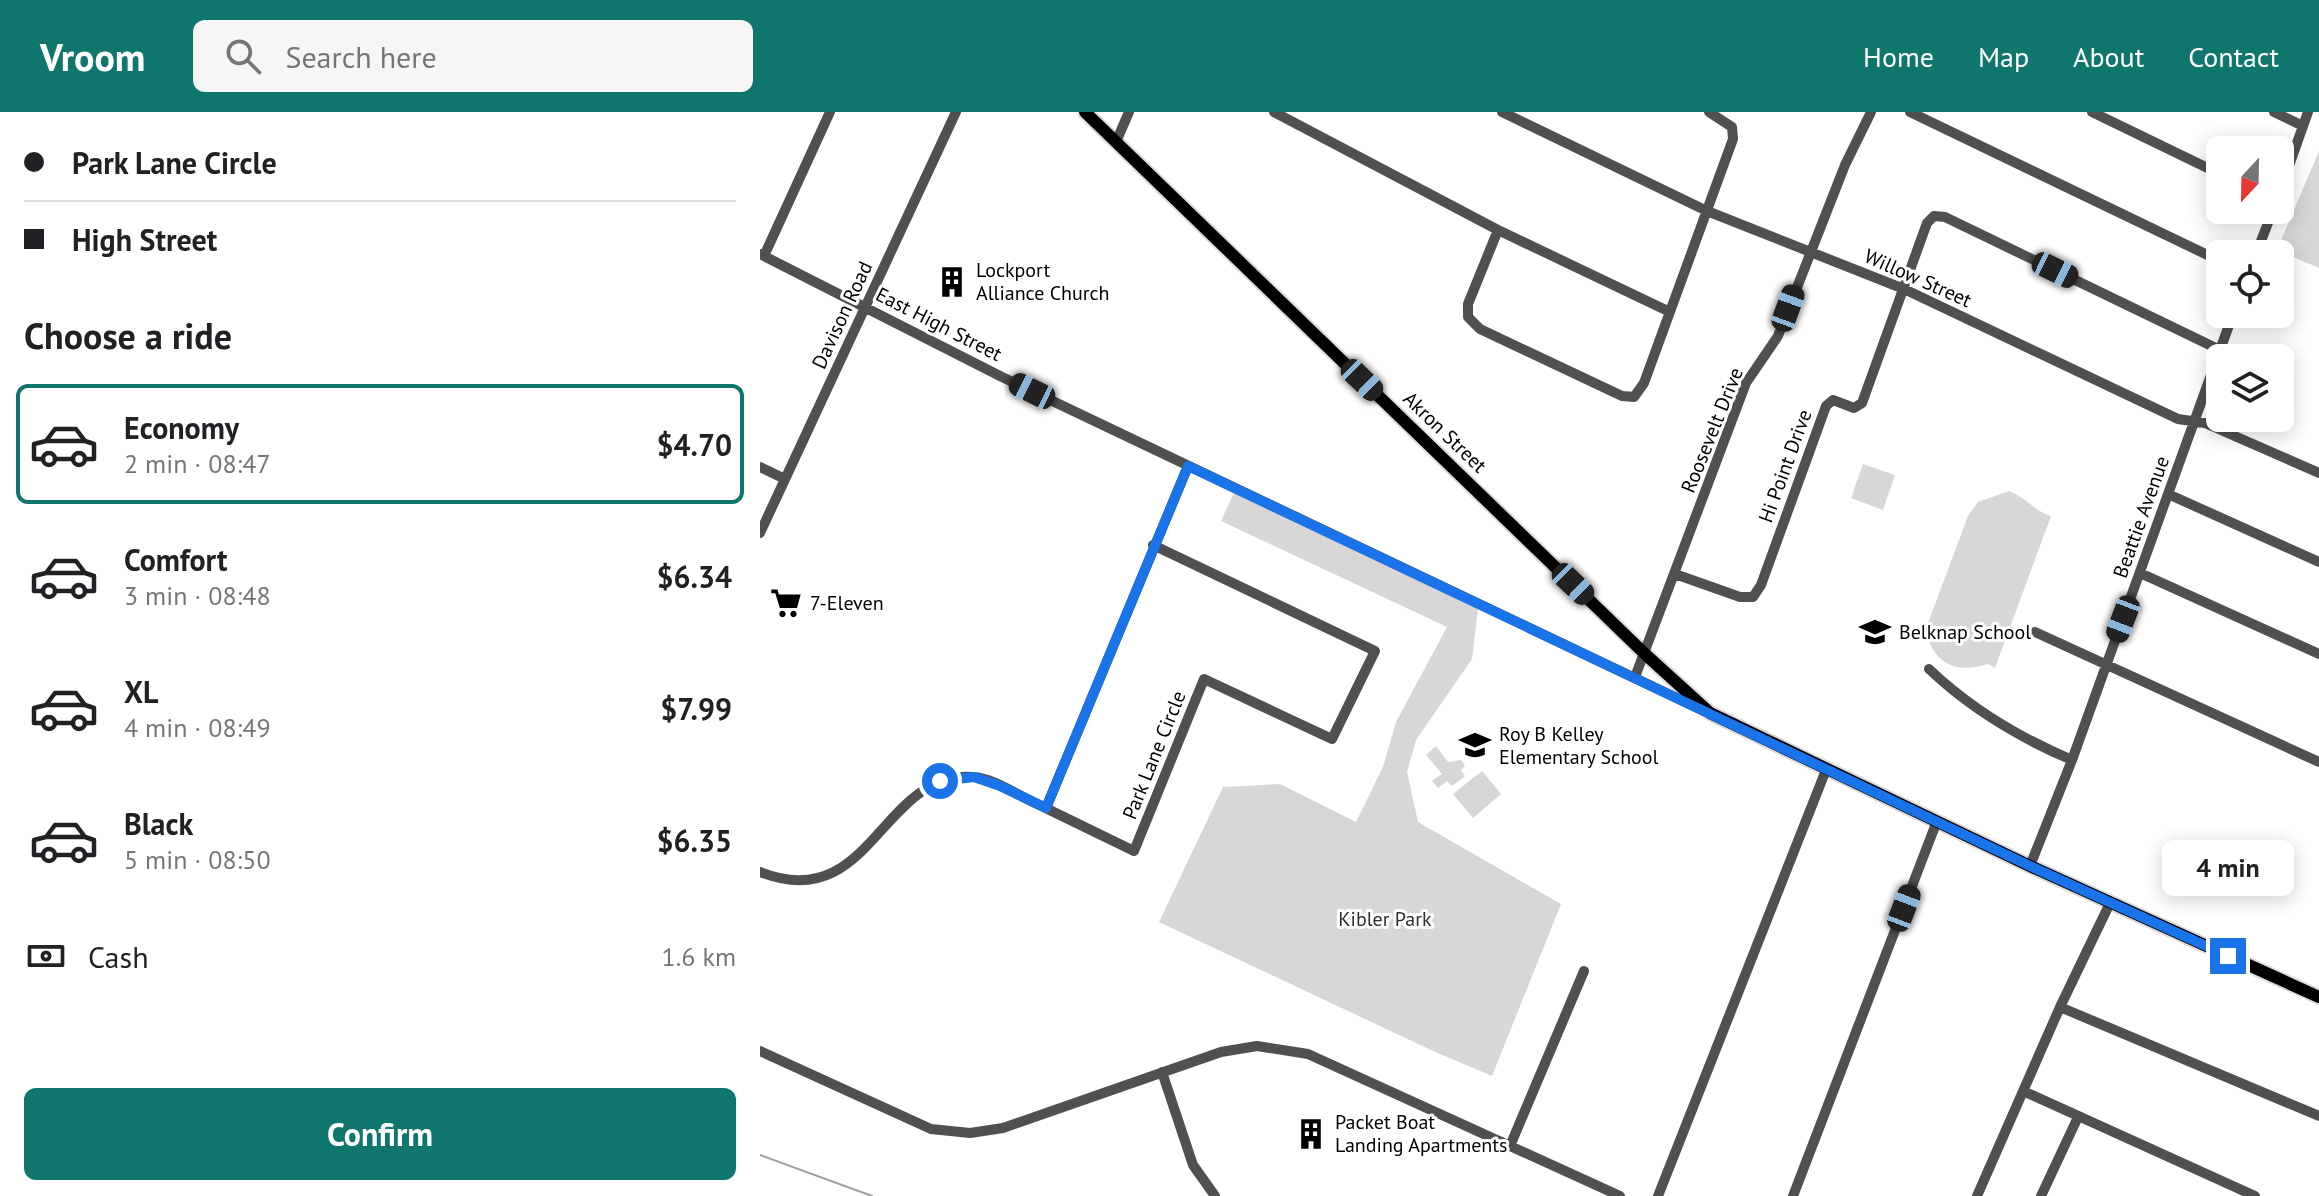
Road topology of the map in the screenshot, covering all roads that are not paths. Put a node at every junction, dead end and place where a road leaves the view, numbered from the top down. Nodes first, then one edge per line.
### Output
1 (830, 112) edge
2 (956, 112) edge
3 (1085, 112) edge
4 (1129, 112) edge
5 (1274, 112) edge
6 (1502, 112) edge
7 (1709, 112) edge
8 (1871, 112) edge
9 (1910, 112) edge
10 (2092, 112) edge
11 (2274, 112) edge
12 (2308, 112) edge
13 (2303, 126) junction
14 (1116, 142) junction
15 (2294, 151) edge
16 (2206, 167) edge
17 (1707, 211) junction
18 (1498, 230) junction
19 (1809, 252) junction
20 (2206, 254) edge
21 (762, 255) edge
22 (1904, 289) junction
23 (866, 307) junction
24 (1670, 312) junction
25 (2208, 344) edge
26 (2206, 389) edge
27 (2194, 423) junction
28 (1188, 466) junction
29 (760, 467) edge
30 (2319, 473) edge
31 (785, 479) junction
32 (2168, 494) junction
33 (762, 525) edge
34 (1153, 545) junction
35 (2319, 562) edge
36 (2140, 573) junction
37 (1675, 574) junction
38 (2035, 632) dead end
39 (1645, 654) junction
40 (2319, 654) edge
41 (2106, 665) junction
42 (1929, 669) dead end
43 (1635, 677) junction
44 (1710, 713) junction
45 (2072, 760) junction
46 (2319, 762) edge
47 (1826, 770) junction
48 (1046, 808) junction
49 (1937, 821) junction
50 (2030, 866) junction
51 (760, 872) edge
52 (2110, 903) junction
53 (1584, 971) dead end
54 (2319, 997) edge
55 (2060, 1007) junction
56 (760, 1051) edge
57 (1162, 1072) junction
58 (2023, 1091) junction
59 (2319, 1116) edge
60 (2078, 1117) junction
61 (1510, 1146) junction
62 (1978, 1193) edge
63 (1215, 1196) edge
64 (1620, 1196) edge
65 (1658, 1196) edge
66 (1793, 1196) edge
67 (1991, 1196) edge
68 (2041, 1196) edge
69 (2255, 1196) edge

1 - 21 street
2 - 23 street, Davison Road
3 - 14 main road, Akron Street
4 - 14 street
5 - 18 street
6 - 17 street, Willow Street
7 - 17 street
8 - 19 street, Roosevelt Drive
9 - 20 street
10 - 16 street
11 - 13 street
12 - 13 street
13 - 15 street
14 - 39 main road, Akron Street
17 - 19 street, Willow Street
17 - 24 street
18 - 24 street
18 - 24 street
19 - 22 street, Willow Street
19 - 37 street, Roosevelt Drive
21 - 23 street, East High Street
22 - 25 street, Hi Point Drive
22 - 27 street, Willow Street
22 - 37 street, Hi Point Drive
23 - 28 street, East High Street
23 - 31 street, Davison Road
26 - 27 street, Beattie Avenue
27 - 30 street, Willow Street
27 - 32 street, Beattie Avenue
28 - 34 street
28 - 43 street, East High Street
29 - 31 street
31 - 33 street, Davison Road
32 - 35 street
32 - 36 street, Beattie Avenue
34 - 48 street
34 - 48 street, Park Lane Circle
36 - 40 street
36 - 41 street, Beattie Avenue
37 - 39 street, Roosevelt Drive
38 - 41 street
39 - 43 street, Roosevelt Drive
39 - 44 main road, Akron Street
41 - 45 street, Beattie Avenue
41 - 46 street
42 - 45 street
43 - 44 street, East High Street
44 - 47 main road, Akron Street
45 - 50 street, Beattie Avenue
47 - 49 main road, Akron Street
47 - 65 street
48 - 51 street, Park Lane Circle
49 - 50 main road, Akron Street
49 - 66 street
50 - 52 main road, Akron Street
52 - 54 main road, Akron Street
52 - 55 street
53 - 61 street
55 - 58 street
55 - 59 street
56 - 57 street
57 - 61 street
57 - 63 street
58 - 60 street
58 - 62 street
60 - 68 street
60 - 69 street
61 - 64 street
62 - 67 street

